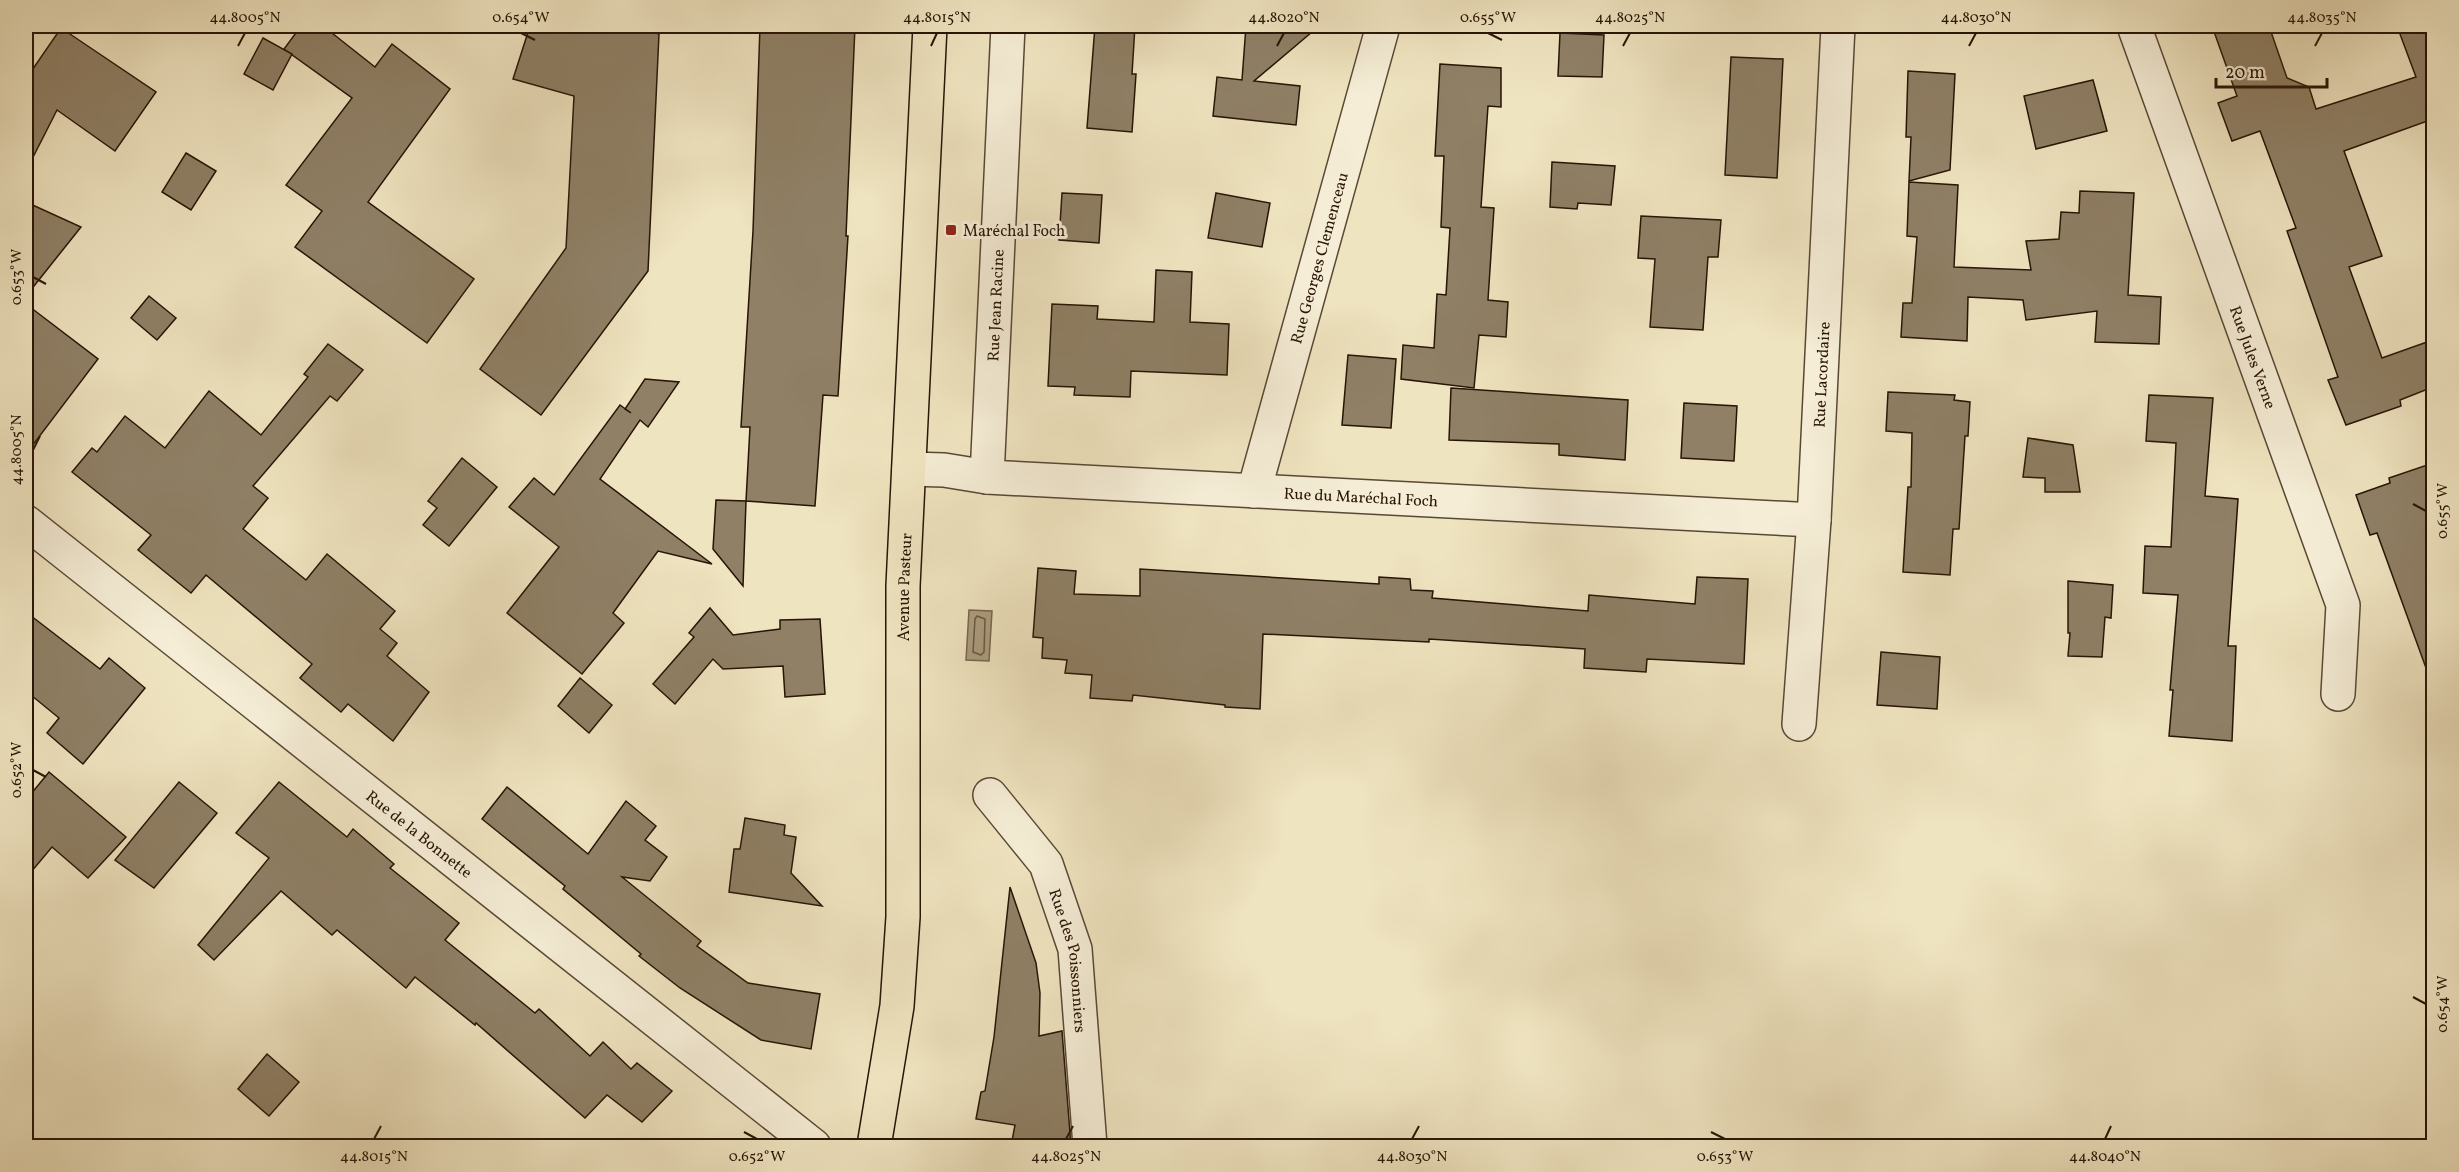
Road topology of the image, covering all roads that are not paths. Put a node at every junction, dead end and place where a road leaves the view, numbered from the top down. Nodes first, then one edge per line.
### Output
1 (930, 26) edge
2 (1008, 26) edge
3 (1383, 26) edge
4 (1838, 26) edge
5 (2134, 26) edge
6 (909, 469) junction
7 (987, 477) junction
8 (1254, 491) junction
9 (1814, 520) junction
10 (26, 522) edge
11 (2338, 694) dead end
12 (1799, 724) dead end
13 (990, 795) dead end
14 (814, 1146) edge
15 (874, 1146) edge
16 (1090, 1146) edge

1 - 6 main road, Avenue Pasteur
2 - 7 street, Rue Jean Racine
3 - 8 street, Rue Georges Clemenceau
4 - 9 street, Rue Lacordaire
5 - 11 street, Rue Jules Verne
6 - 7 street, Rue du Maréchal Foch
6 - 15 main road, Avenue Pasteur
7 - 8 street, Rue du Maréchal Foch
8 - 9 street, Rue du Maréchal Foch
9 - 12 street, Rue Lacordaire
10 - 14 street, Rue de la Bonnette
13 - 16 street, Rue des Poissonniers

